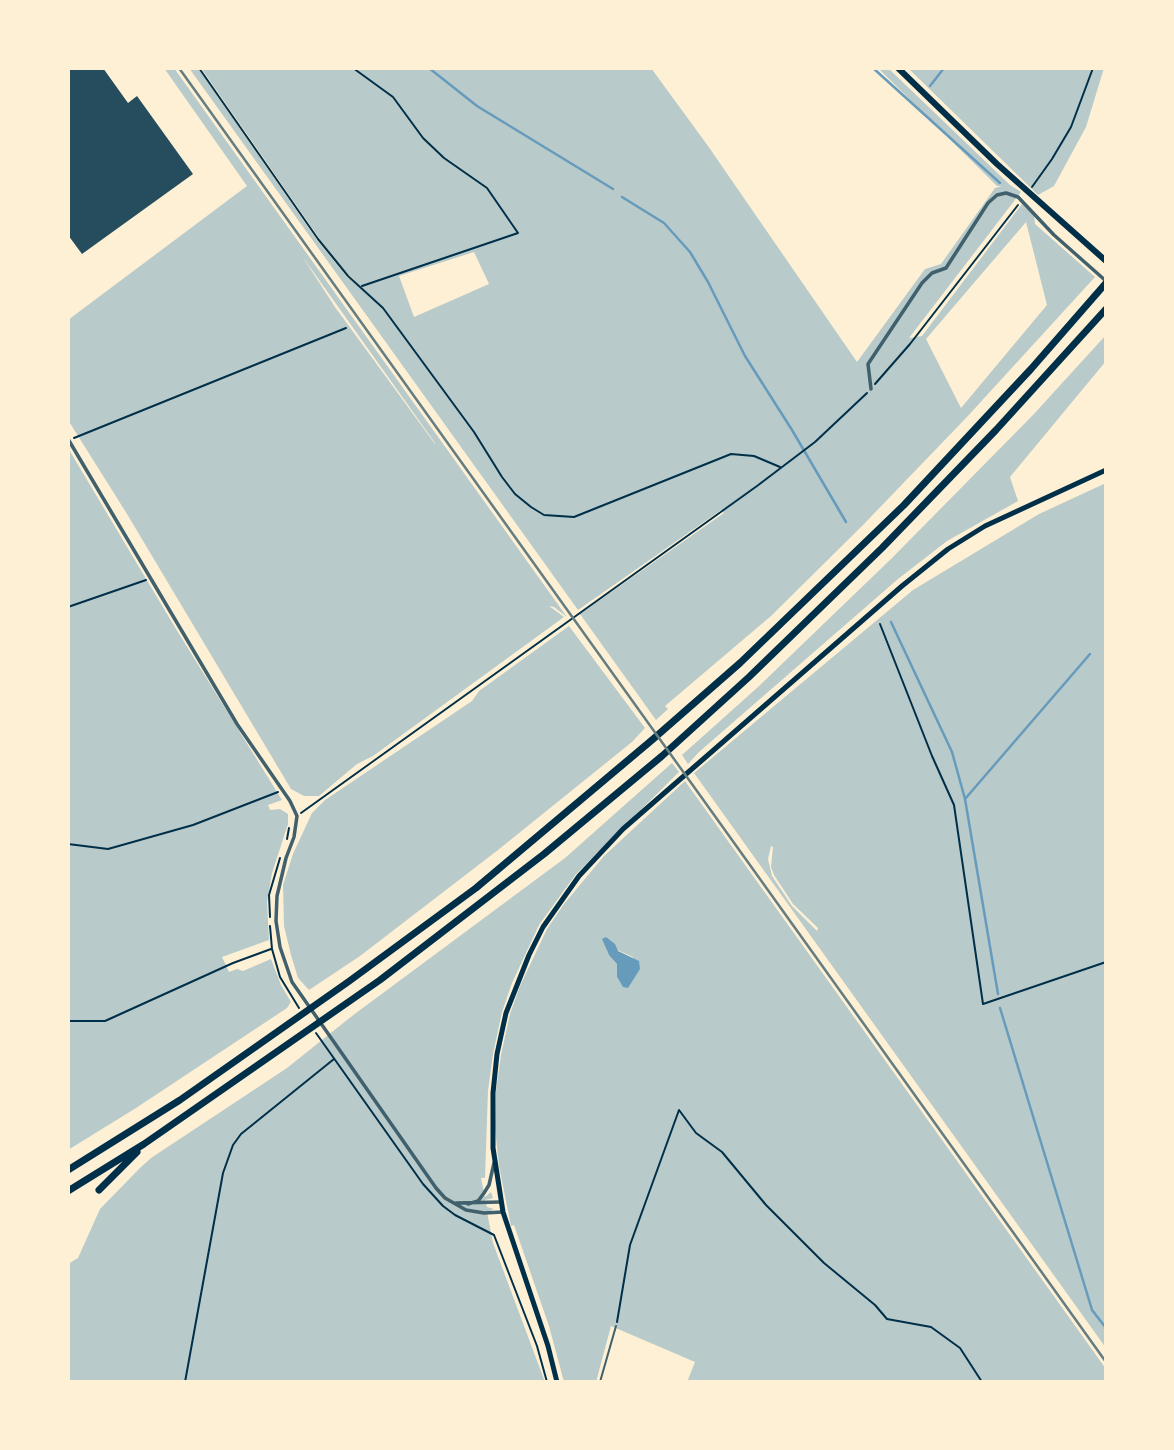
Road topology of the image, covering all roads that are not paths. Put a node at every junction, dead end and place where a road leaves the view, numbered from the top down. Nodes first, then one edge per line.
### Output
1 (898, 68) edge
2 (1106, 261) edge
3 (1104, 284) edge
4 (1106, 309) edge
5 (871, 389) road end
6 (69, 439) edge
7 (1106, 470) edge
8 (144, 1144) junction
9 (494, 1163) junction
10 (68, 1170) edge
11 (99, 1190) dead end
12 (68, 1191) edge
13 (454, 1202) junction
14 (500, 1202) junction
15 (468, 1204) junction
16 (503, 1212) junction
17 (616, 1326) road end
18 (557, 1382) edge
19 (600, 1382) edge

1 - 2 main road
3 - 5 street
3 - 10 highway
4 - 8 highway
6 - 13 street
7 - 9 main road
8 - 11 highway
8 - 12 highway
9 - 14 main road
9 - 15 street
13 - 15 street
13 - 16 street
14 - 15 street
14 - 16 main road
16 - 18 main road
17 - 19 lane

